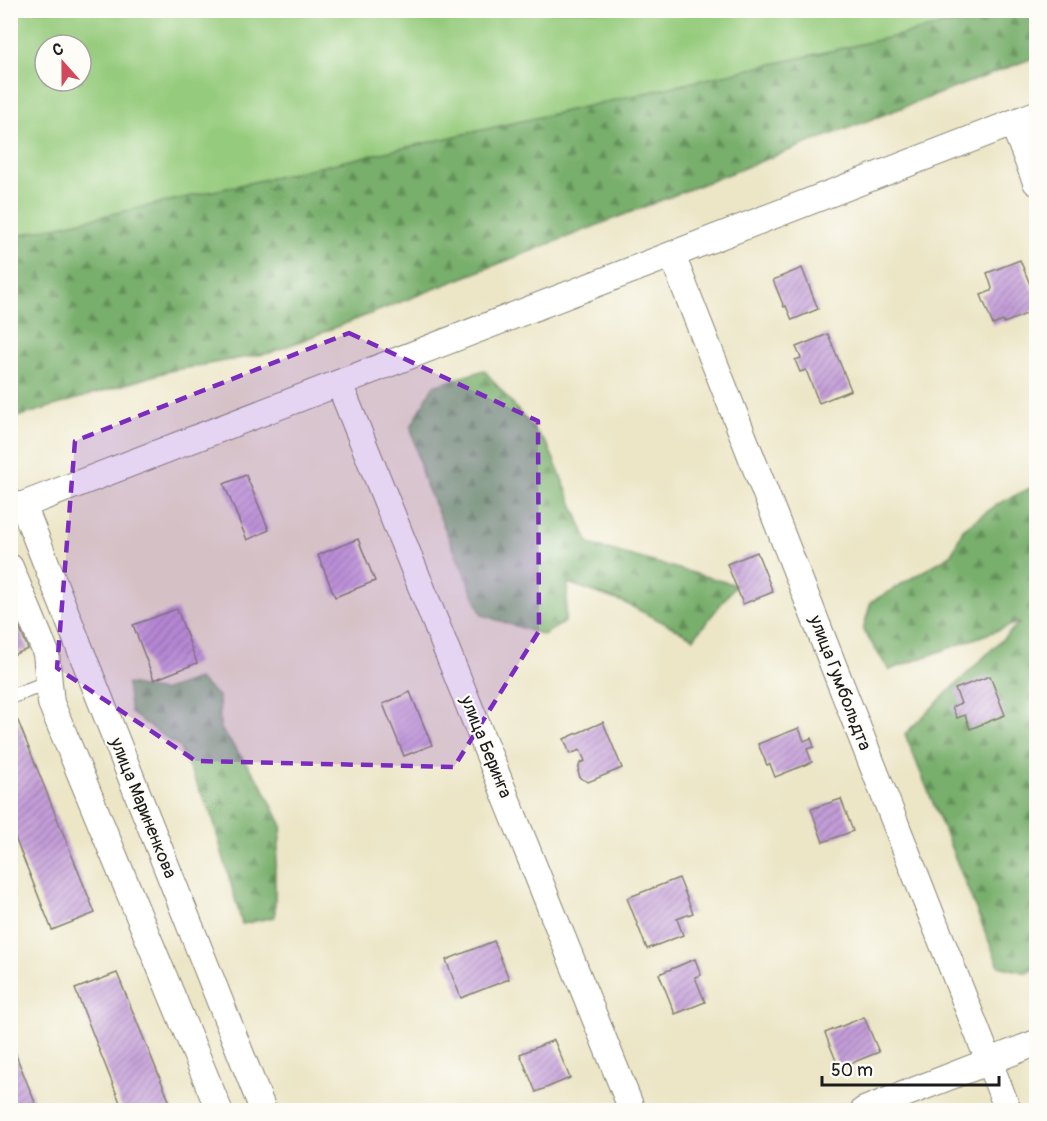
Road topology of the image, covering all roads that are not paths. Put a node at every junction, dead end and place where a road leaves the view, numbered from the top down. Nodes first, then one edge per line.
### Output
1 (1036, 114) edge
2 (1013, 123) junction
3 (1036, 182) edge
4 (672, 255) junction
5 (339, 383) junction
6 (17, 505) edge
7 (10, 567) edge
8 (49, 682) junction
9 (10, 697) edge
10 (1036, 1043) edge
11 (988, 1063) junction
12 (219, 1110) edge
13 (263, 1110) edge
14 (632, 1110) edge
15 (864, 1110) edge
16 (1008, 1110) edge

1 - 2 street
2 - 3 street
2 - 4 street
4 - 5 street
4 - 11 street, улица Гумбольдта
5 - 6 street
5 - 14 street, улица Беринга
6 - 13 street, улица Мариненкова
7 - 8 street
8 - 9 lane
8 - 12 street
10 - 11 street
11 - 15 street
11 - 16 street, улица Гумбольдта

